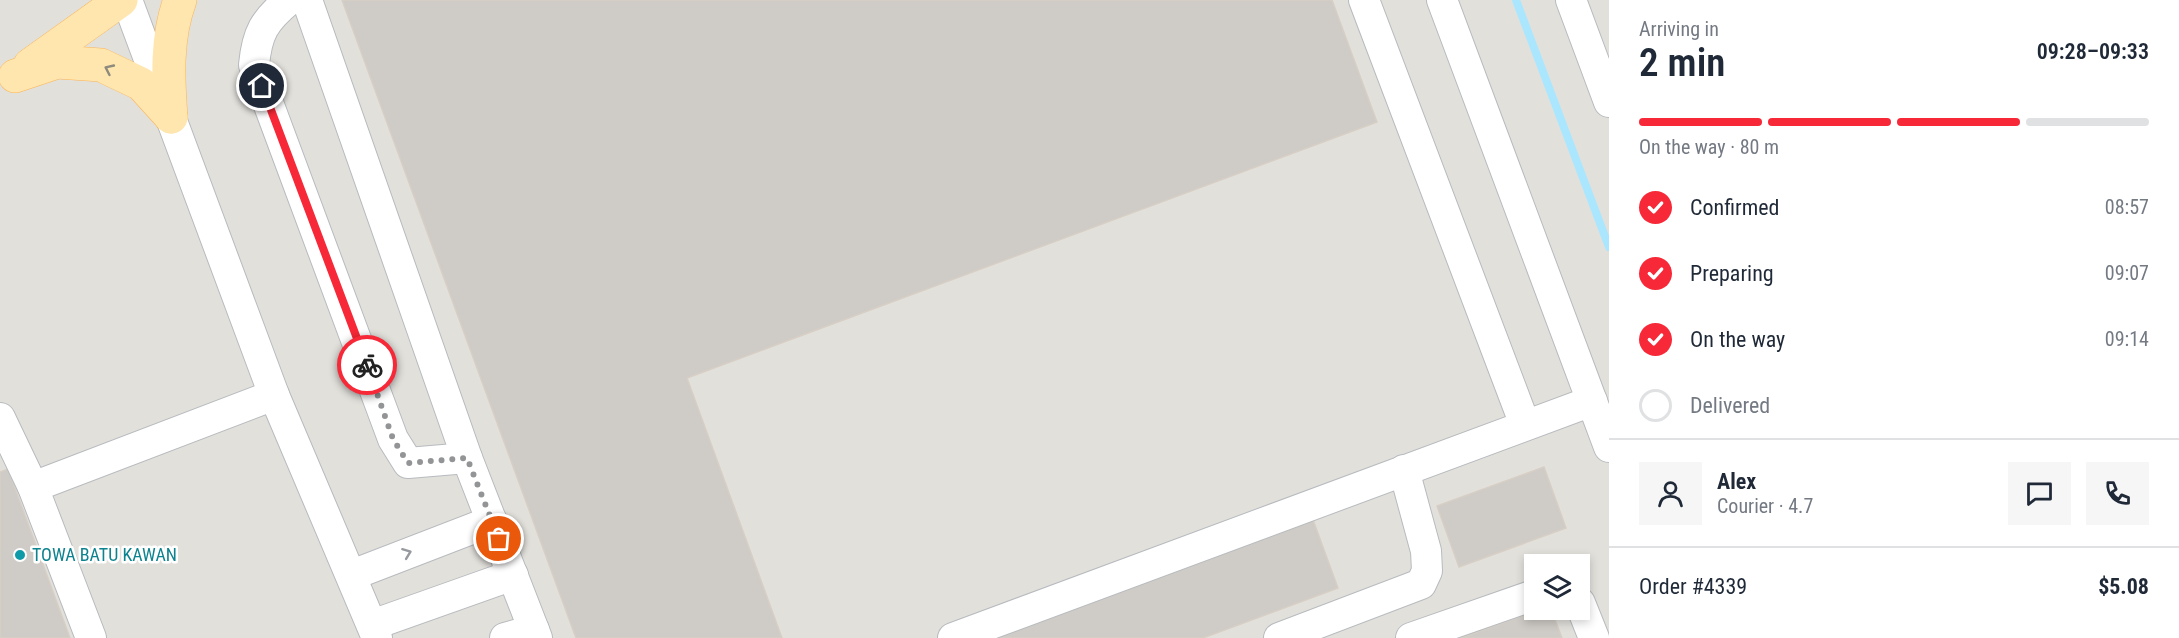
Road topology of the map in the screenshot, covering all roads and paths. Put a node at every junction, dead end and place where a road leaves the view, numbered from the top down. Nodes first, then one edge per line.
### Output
1 (121, 0) edge
2 (127, 0) edge
3 (180, 0) edge
4 (290, 0) edge
5 (307, 0) edge
6 (1364, 0) edge
7 (1442, 0) edge
8 (1571, 0) edge
9 (8, 81) edge
10 (1609, 102) edge
11 (171, 117) junction
12 (274, 395) junction
13 (1592, 401) junction
14 (0, 418) edge
15 (1525, 425) junction
16 (1609, 447) edge
17 (467, 458) junction
18 (1404, 470) junction
19 (33, 487) junction
20 (492, 521) junction
21 (352, 575) junction
22 (513, 575) junction
23 (1524, 598) edge
24 (1587, 620) edge
25 (375, 632) edge
26 (536, 634) edge
27 (91, 638) edge
28 (505, 638) edge
29 (953, 638) edge
30 (1279, 638) edge
31 (1411, 638) edge
32 (1594, 638) edge

1 - 9 main road
2 - 11 street
3 - 11 main road
4 - 17 street
5 - 17 street
6 - 15 street
7 - 13 street
8 - 10 street
11 -> 9 main road
11 - 12 street
12 - 19 street
12 - 21 street
13 - 15 street
13 - 16 street
14 - 19 street
15 - 18 street
17 - 20 street
18 - 29 street
18 - 30 street
19 - 27 street
21 -> 20 street
20 - 22 street
21 - 25 street
22 - 25 street
22 - 26 street
23 - 31 street
24 - 32 street
26 - 28 street

